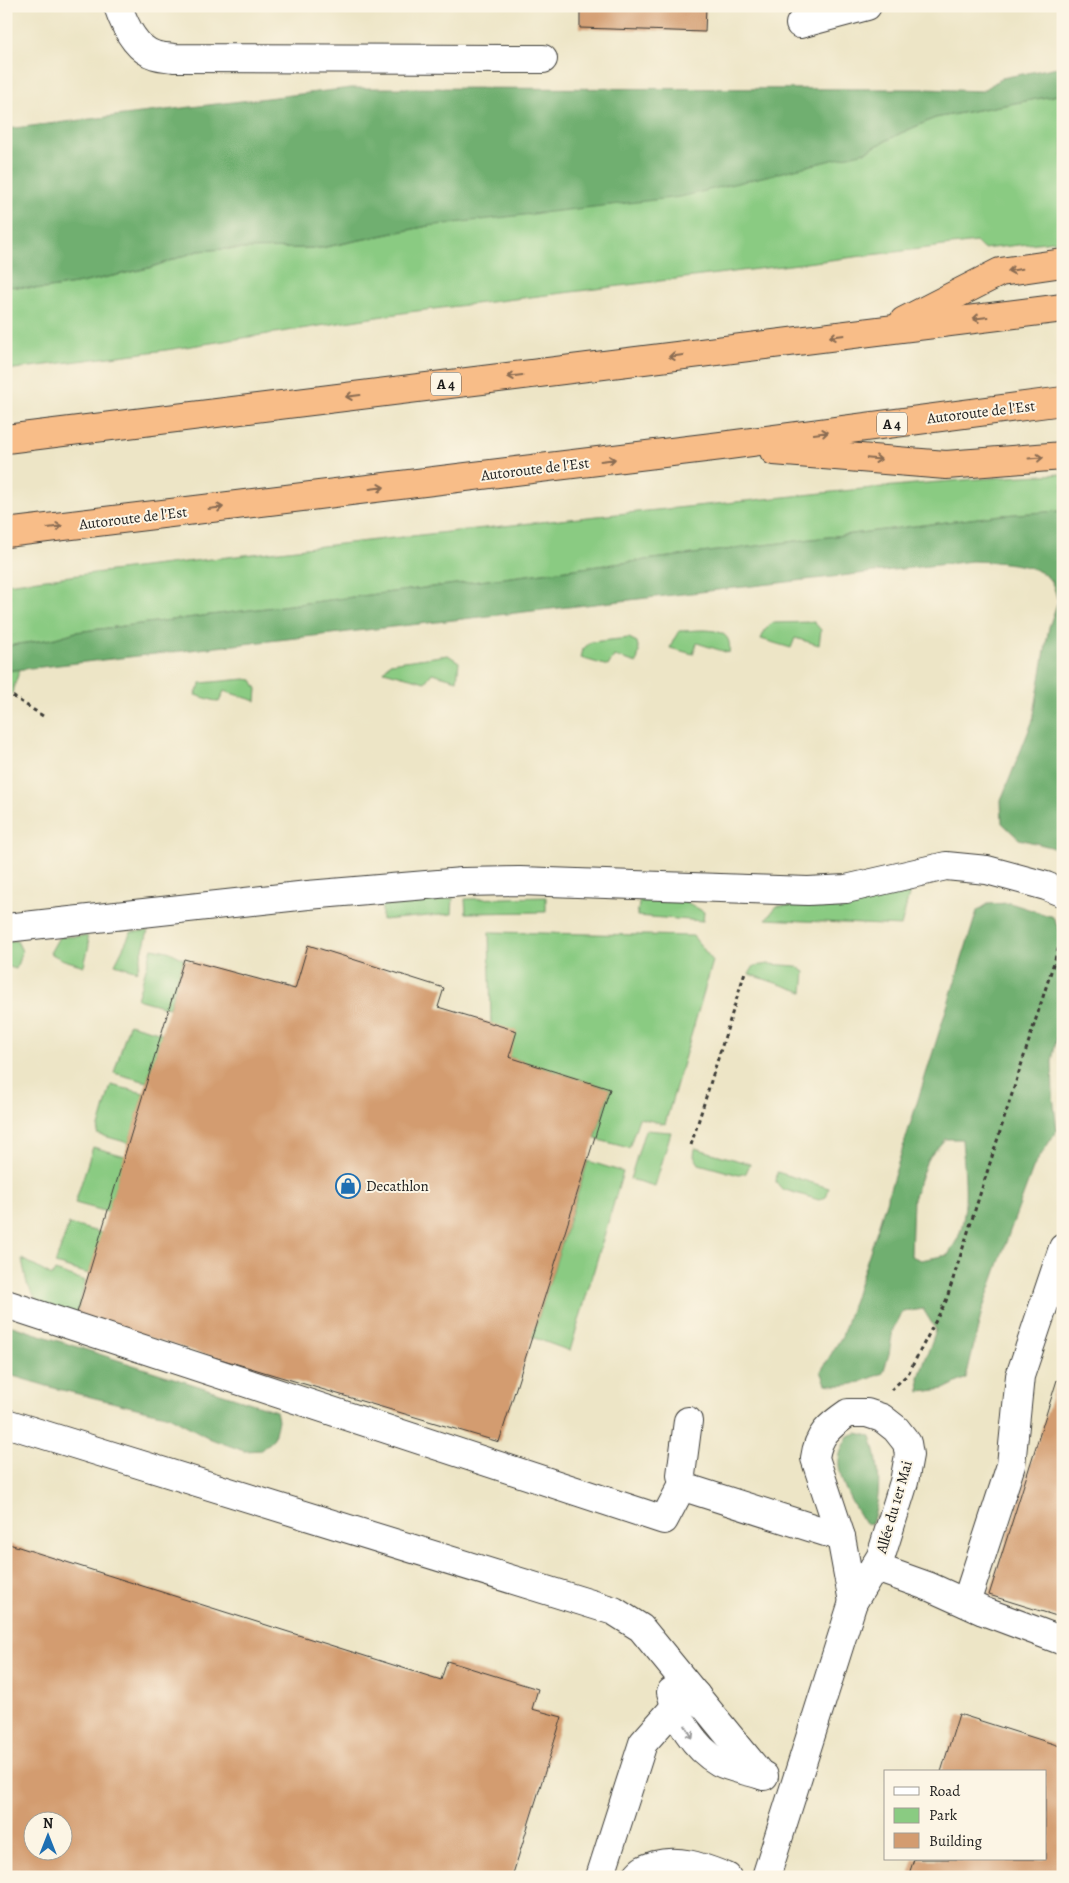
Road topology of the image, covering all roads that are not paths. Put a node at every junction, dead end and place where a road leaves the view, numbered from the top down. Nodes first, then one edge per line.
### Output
1 (118, 6) edge
2 (867, 6) edge
3 (800, 24) dead end
4 (543, 60) dead end
5 (1063, 263) edge
6 (1063, 308) edge
7 (886, 330) junction
8 (1063, 402) edge
9 (6, 439) edge
10 (720, 446) junction
11 (1063, 456) edge
12 (6, 533) edge
13 (1063, 892) edge
14 (6, 928) edge
15 (1063, 1248) edge
16 (6, 1304) edge
17 (688, 1420) dead end
18 (6, 1422) edge
19 (682, 1484) junction
20 (841, 1537) junction
21 (874, 1567) junction
22 (852, 1602) junction
23 (966, 1603) junction
24 (1063, 1641) edge
25 (685, 1701) junction
26 (795, 1785) junction
27 (600, 1877) edge
28 (636, 1877) edge
29 (727, 1877) edge
30 (766, 1877) edge

1 - 4 street
2 - 3 street
5 -> 7 highway
6 -> 7 highway, A 4
7 -> 9 highway, A 4
10 -> 8 highway, Autoroute de l’Est / A 4
10 -> 11 highway
12 -> 10 highway, Autoroute de l’Est / A 4
13 - 14 street
15 - 23 street
16 - 19 street
17 - 19 street
18 - 25 street
19 - 20 street
20 - 21 street, Allée du 1er Mai
20 - 22 street, Allée du 1er Mai
21 - 22 street, Allée du 1er Mai
21 - 23 street
22 - 26 street, Allée du 1er Mai
23 - 24 street
25 - 26 street
25 - 27 street
26 - 30 street, Allée du 1er Mai
28 - 29 street

